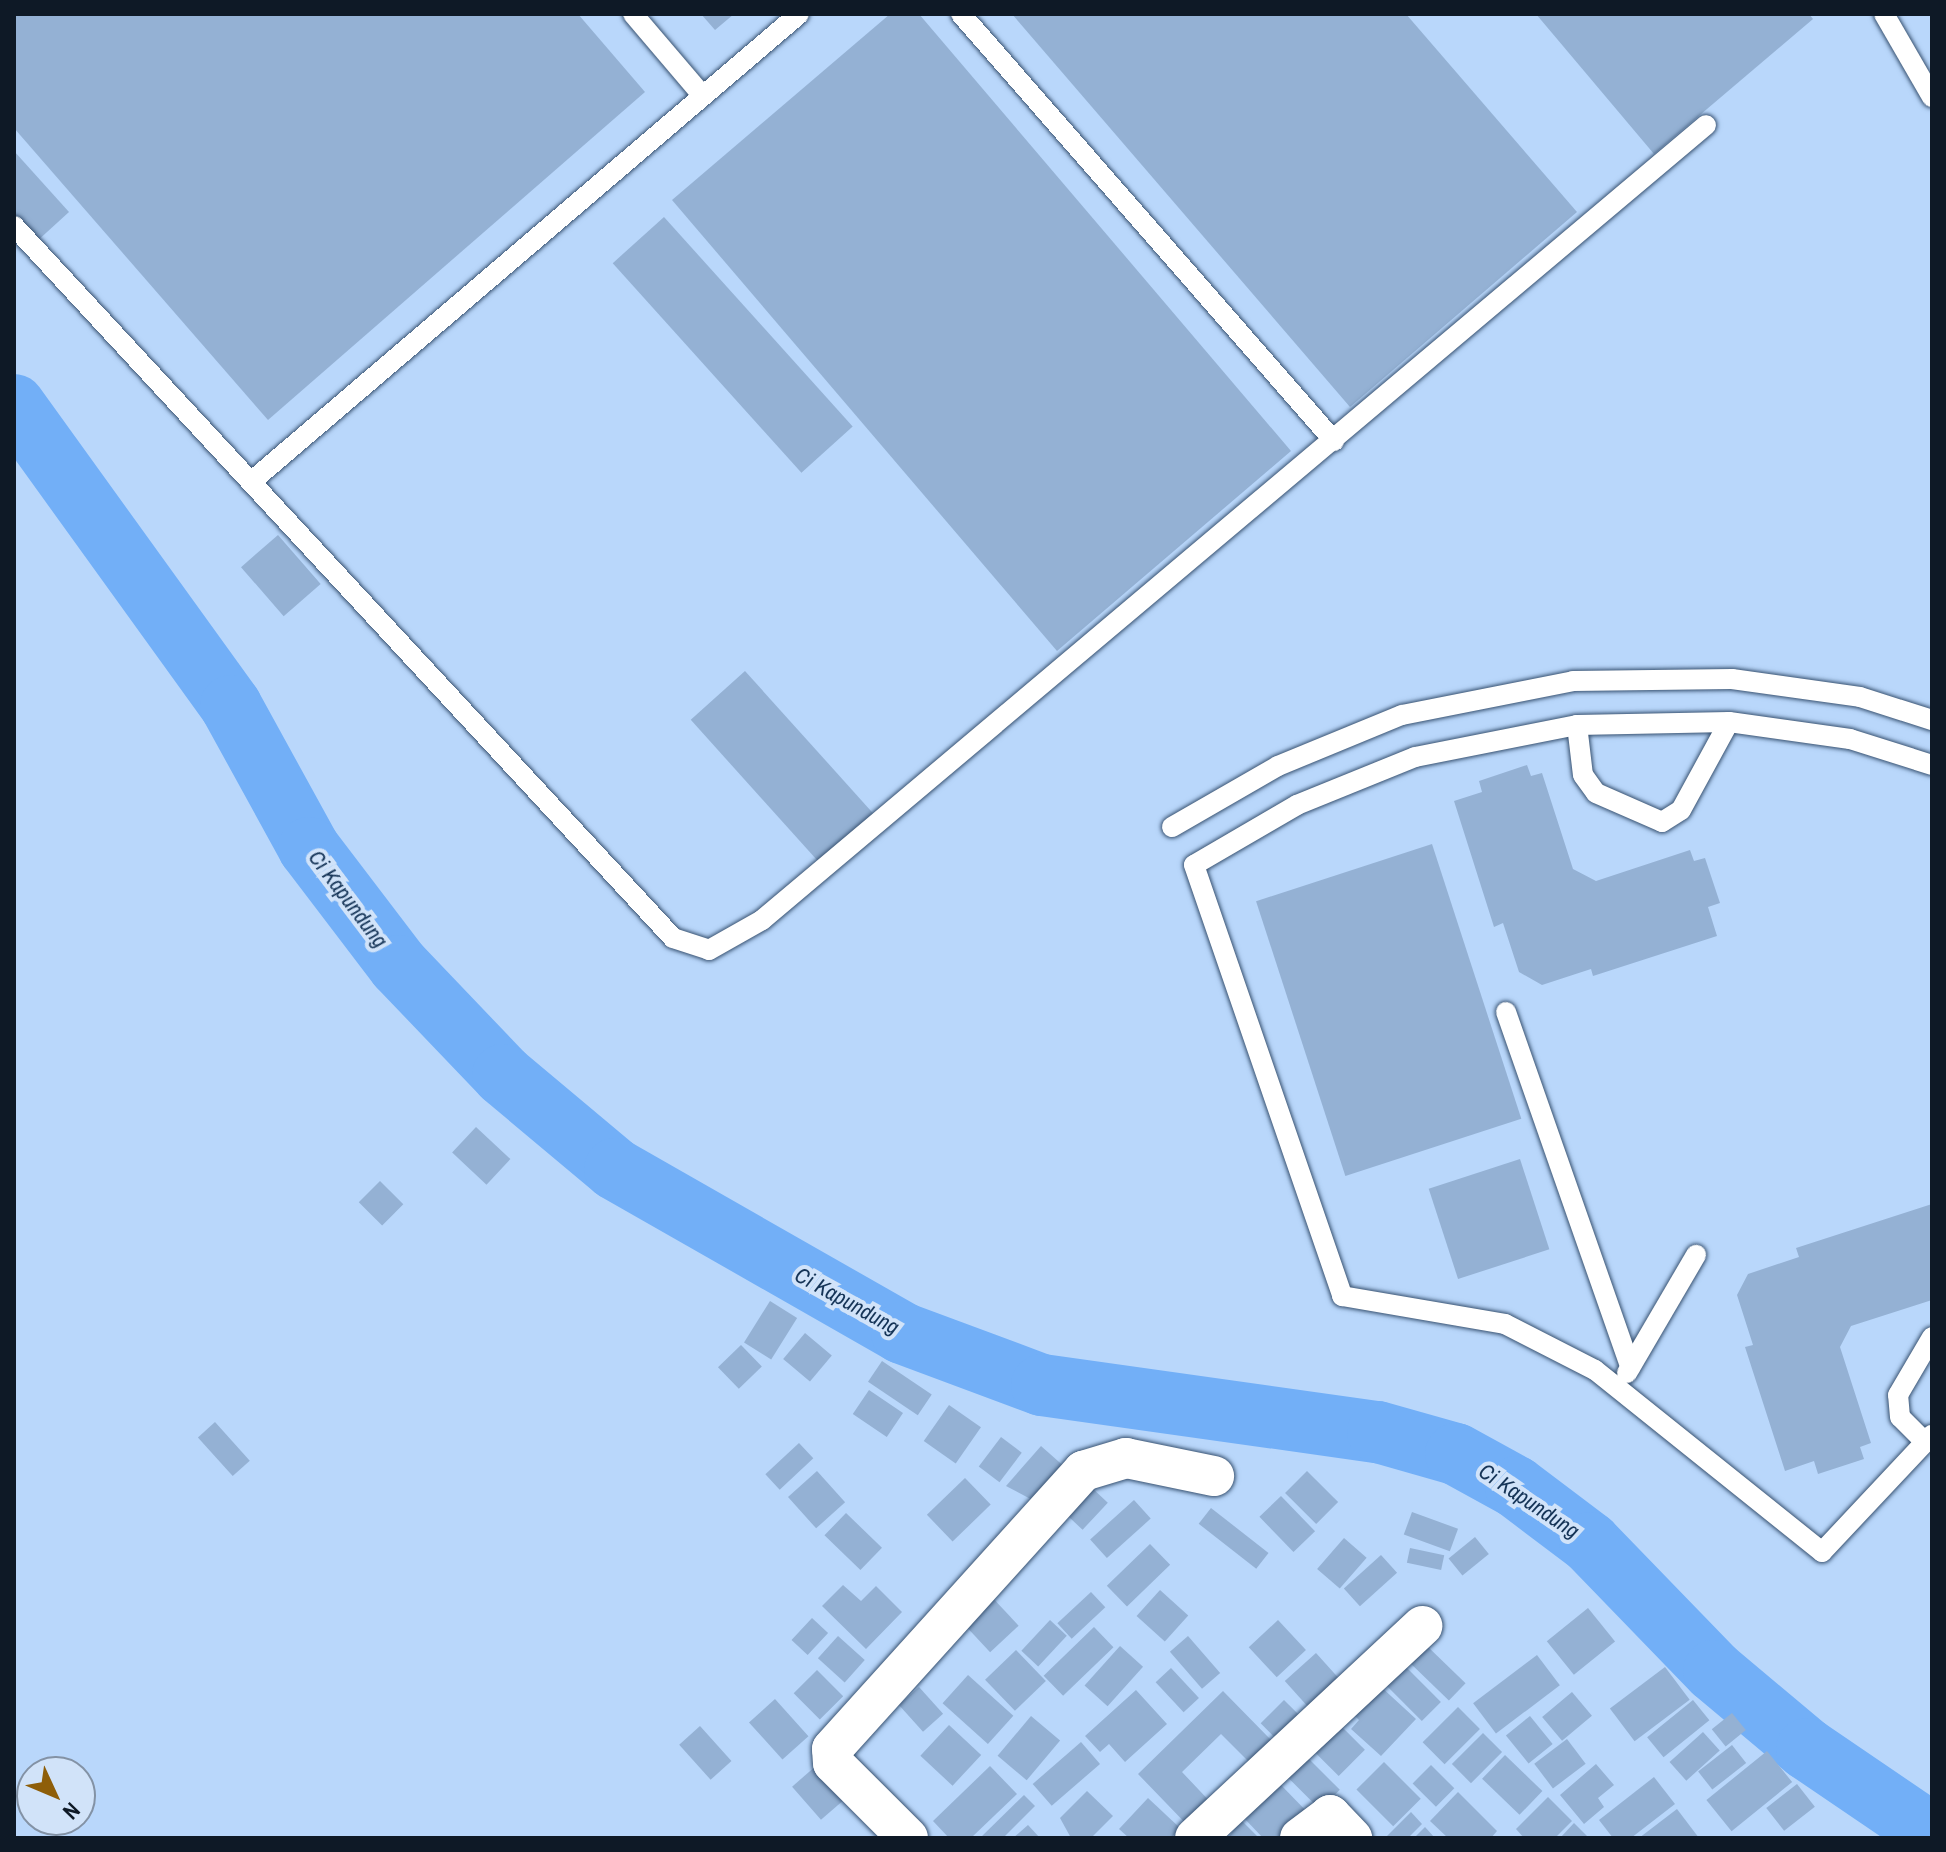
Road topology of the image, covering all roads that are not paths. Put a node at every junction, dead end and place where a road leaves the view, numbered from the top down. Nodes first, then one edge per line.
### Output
1 (633, 14) edge
2 (799, 14) edge
3 (961, 14) edge
4 (1884, 14) edge
5 (701, 94) junction
6 (1932, 97) edge
7 (1706, 125) dead end
8 (14, 226) edge
9 (1334, 441) junction
10 (252, 481) junction
11 (1932, 720) edge
12 (1729, 722) junction
13 (1577, 725) junction
14 (1932, 765) edge
15 (1172, 827) dead end
16 (1506, 1012) dead end
17 (1696, 1255) dead end
18 (1932, 1337) edge
19 (1630, 1367) junction
20 (1618, 1389) junction
21 (1928, 1439) edge
22 (1214, 1476) dead end
23 (1422, 1626) dead end
24 (908, 1838) edge
25 (1195, 1838) edge
26 (1300, 1838) edge
27 (1352, 1838) edge

1 - 5 lane
2 - 5 lane
3 - 9 lane
4 - 6 lane
5 - 10 lane
7 - 9 lane
8 - 10 lane
9 - 10 lane
11 - 15 lane
12 - 13 lane
12 - 13 lane
12 - 14 lane
13 - 20 lane
16 - 19 lane
17 - 19 lane
18 - 21 lane
19 - 20 lane
20 - 21 lane
22 - 24 street
23 - 25 street
26 - 27 street

